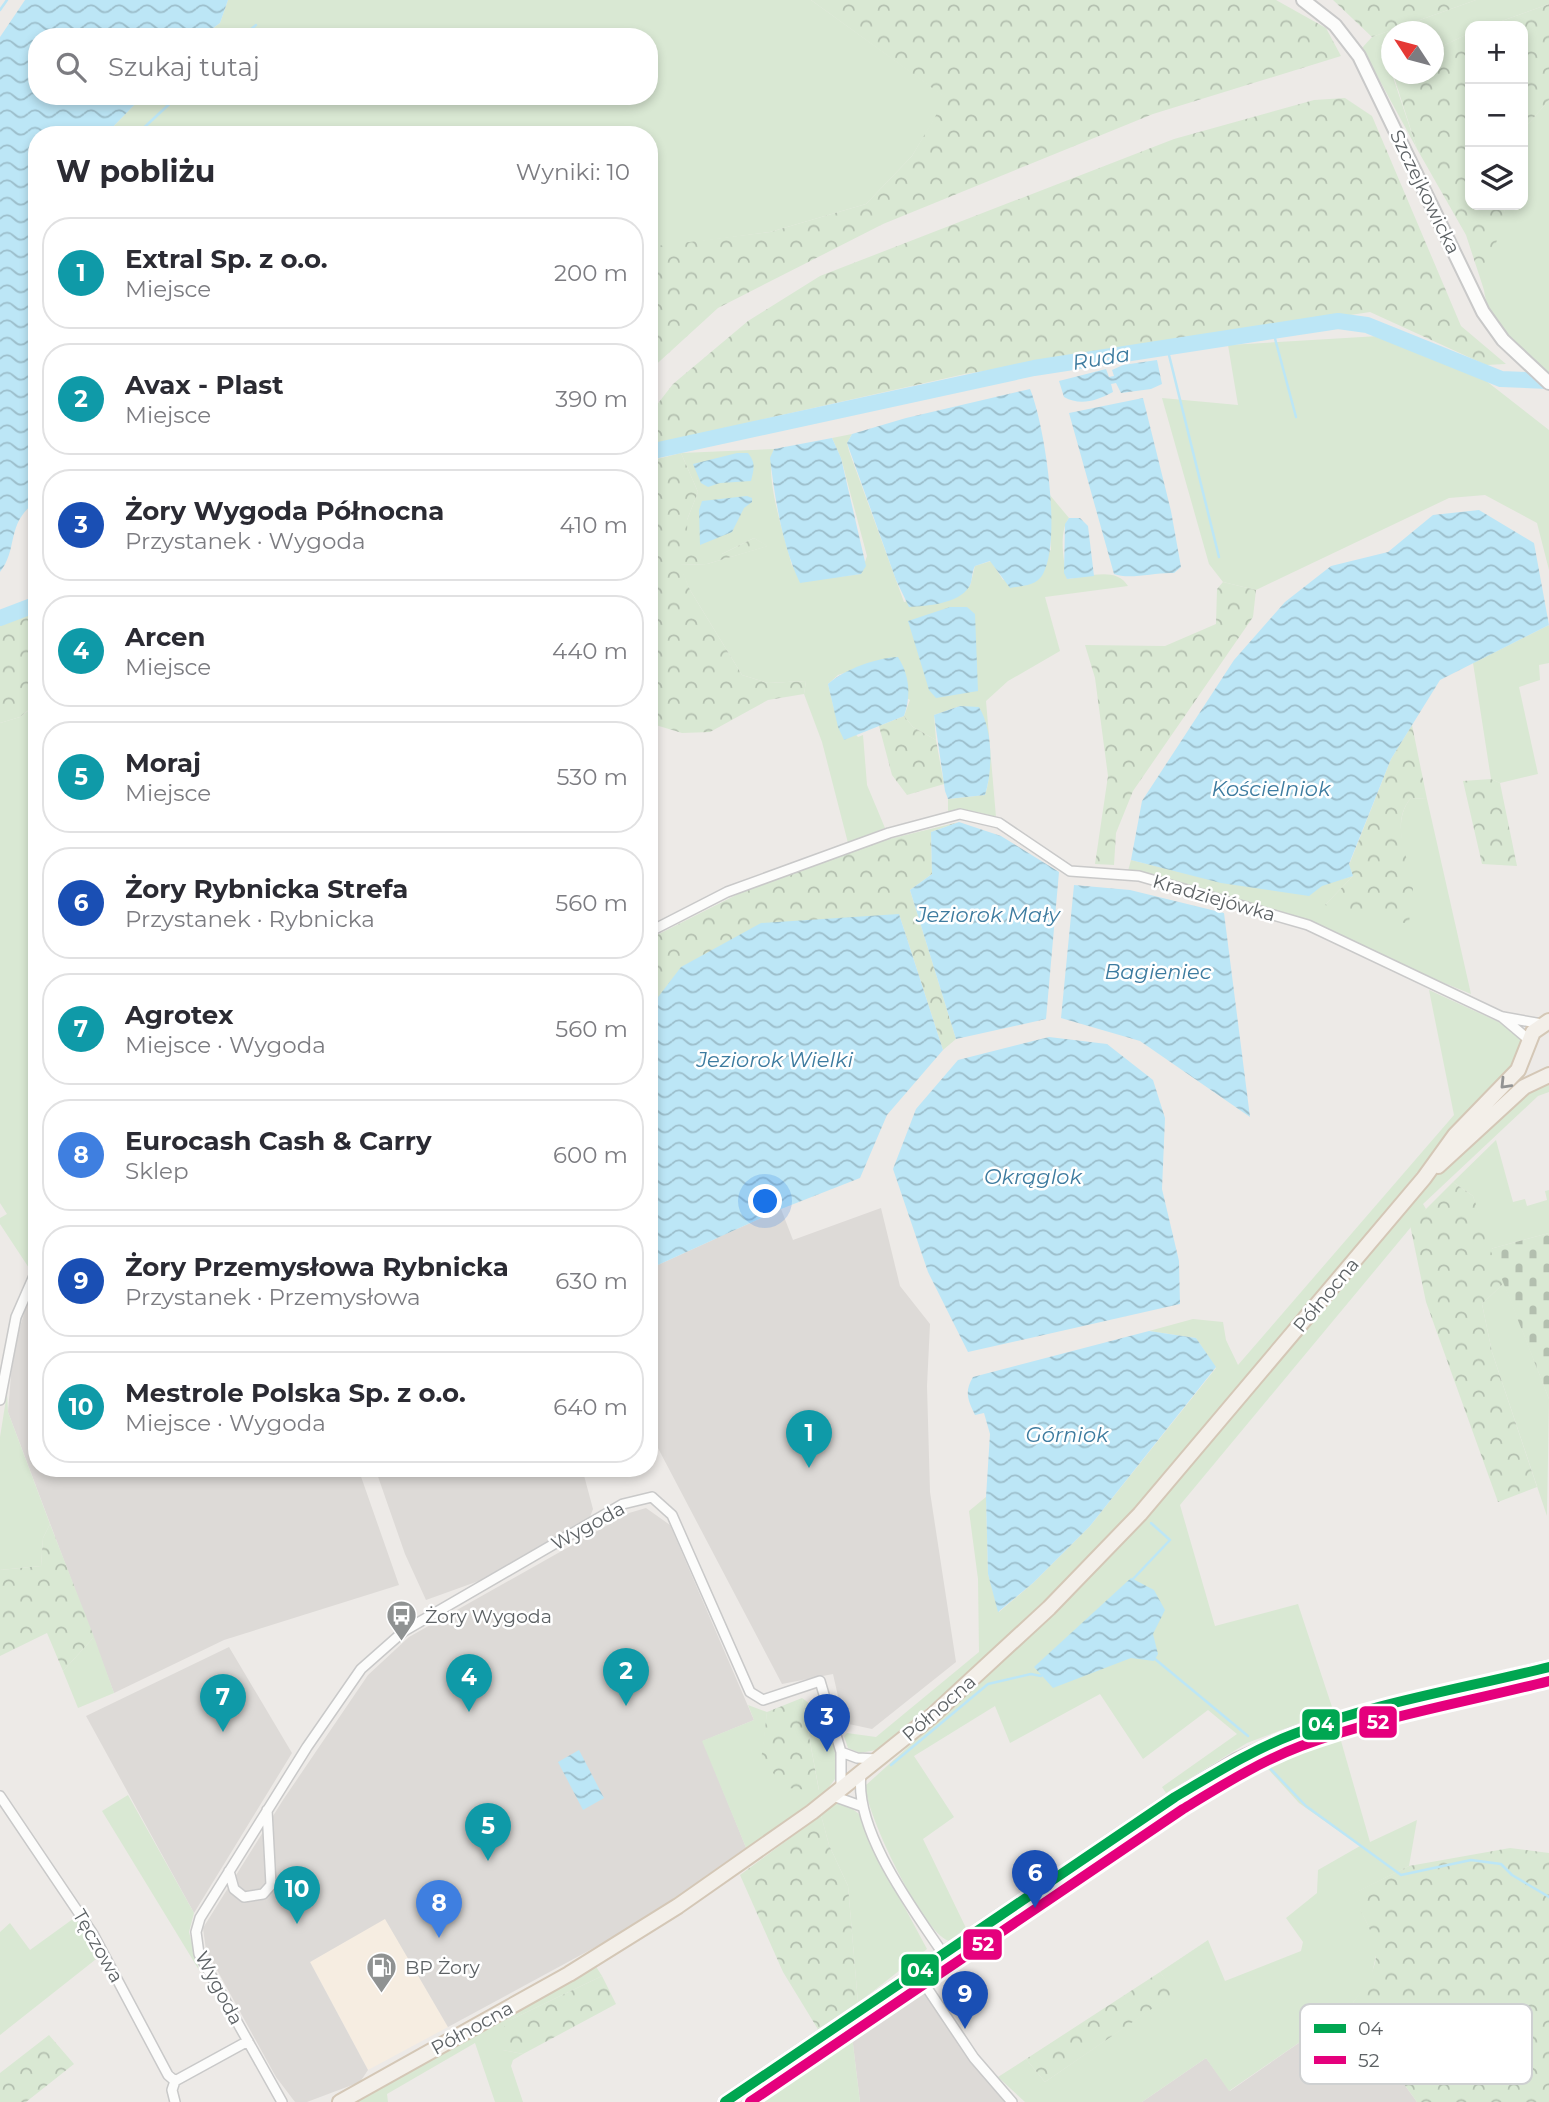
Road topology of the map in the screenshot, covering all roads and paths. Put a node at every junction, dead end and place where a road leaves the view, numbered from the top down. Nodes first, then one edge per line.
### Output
1 (1303, 0) edge
2 (1549, 383) edge
3 (658, 927) edge
4 (1502, 1017) junction
5 (1546, 1023) edge
6 (1528, 1046) junction
7 (1549, 1074) edge
8 (1423, 1178) junction
9 (28, 1290) edge
10 (0, 1400) edge
11 (1549, 1667) edge
12 (841, 1752) junction
13 (880, 1759) junction
14 (861, 1774) junction
15 (837, 1793) junction
16 (0, 1796) edge
17 (861, 1806) junction
18 (267, 1810) junction
19 (229, 1871) junction
20 (944, 1955) junction
21 (917, 1973) junction
22 (248, 2041) junction
23 (175, 2081) junction
24 (175, 2102) edge
25 (282, 2102) edge
26 (340, 2102) edge
27 (725, 2102) edge
28 (1012, 2102) edge

1 - 2 street, Szczejkowicka
3 - 4 street, Kradziejówka
4 - 5 street, Kradziejówka
4 - 6 street, Kradziejówka
5 - 6 main road, Północna
6 - 7 main road
6 -> 8 main road, Północna
7 - 8 main road, Północna
8 - 13 main road, Północna
9 - 10 street
11 - 20 street
12 - 13 street
12 - 15 street, Wygoda
12 - 18 street, Wygoda
13 - 14 main road, Północna
14 - 15 main road, Północna
14 - 17 street
15 - 17 street
15 - 26 main road, Północna
16 - 23 street, Tęczowa
17 - 20 street
18 - 19 street, Wygoda
18 - 19 street
19 - 22 street, Wygoda
20 - 21 street
21 - 27 street
21 - 28 street
22 - 23 street
22 - 25 street, Wygoda
23 - 24 street

